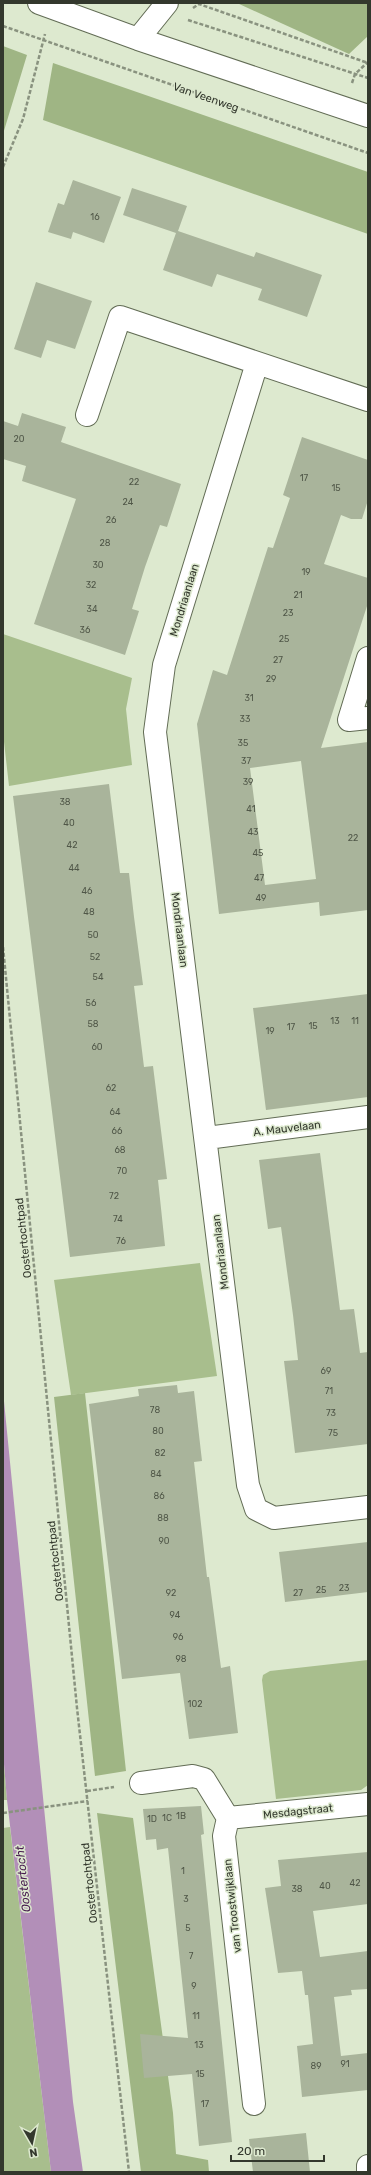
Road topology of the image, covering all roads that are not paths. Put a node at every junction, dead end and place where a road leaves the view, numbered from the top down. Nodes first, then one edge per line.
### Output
1 (39, 3) edge
2 (164, 7) edge
3 (138, 39) junction
4 (368, 116) edge
5 (257, 363) junction
6 (368, 400) edge
7 (87, 415) dead end
8 (368, 658) edge
9 (368, 718) edge
10 (368, 1117) edge
11 (207, 1138) junction
12 (368, 1507) edge
13 (141, 1783) dead end
14 (368, 1804) edge
15 (228, 1818) junction
16 (254, 2104) dead end
17 (368, 2166) edge
18 (368, 2172) edge

1 - 3 street
2 - 3 street
3 - 4 street
5 - 6 street
5 - 7 street
5 - 11 street, Mondriaanlaan
8 - 9 street
10 - 11 street, A. Mauvelaan
11 - 12 street, Mondriaanlaan
13 - 15 street
14 - 15 street, Mesdagstraat
15 - 16 street, van Troostwijklaan
17 - 18 street

